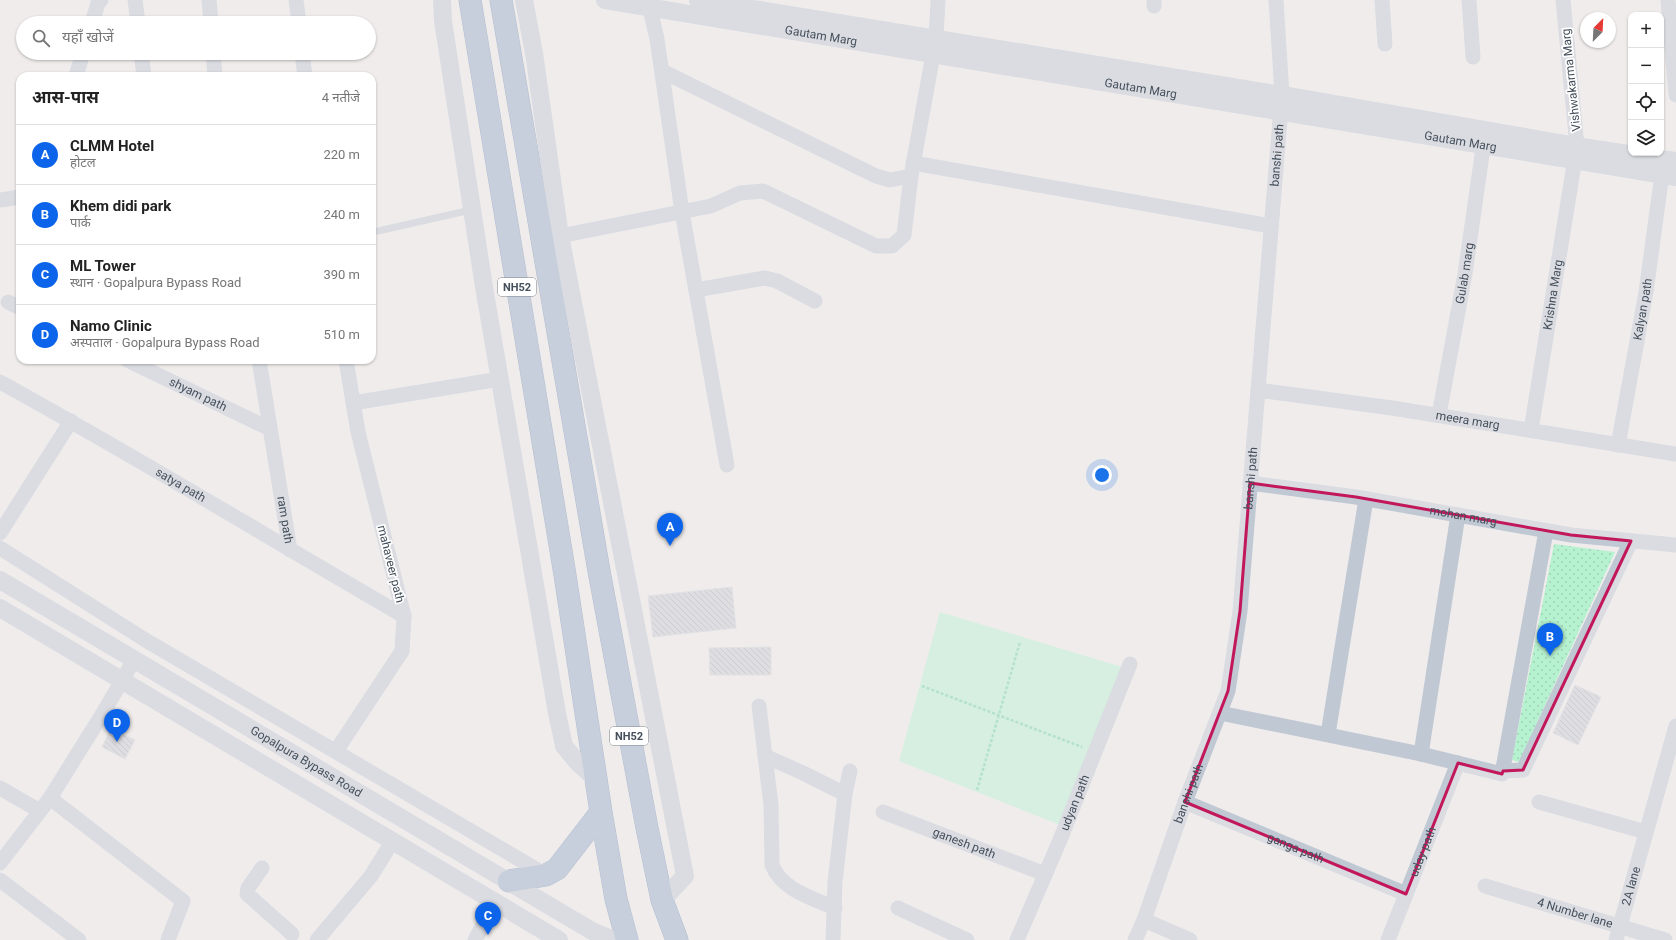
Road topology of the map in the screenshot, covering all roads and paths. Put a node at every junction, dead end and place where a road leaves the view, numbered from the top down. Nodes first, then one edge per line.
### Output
1 (101, 0) edge
2 (135, 0) edge
3 (209, 0) edge
4 (296, 0) edge
5 (442, 0) edge
6 (470, 0) edge
7 (501, 0) edge
8 (524, 0) edge
9 (606, 0) edge
10 (698, 0) edge
11 (938, 0) edge
12 (1276, 0) edge
13 (1382, 0) edge
14 (1469, 0) edge
15 (1563, 0) edge
16 (1668, 0) edge
17 (628, 2) edge
18 (649, 3) edge
19 (94, 16) edge
20 (137, 16) edge
21 (210, 16) edge
22 (298, 16) edge
23 (1385, 44) dead end
24 (934, 46) junction
25 (1473, 57) dead end
26 (81, 60) edge
27 (142, 60) edge
28 (214, 60) edge
29 (303, 60) edge
30 (662, 71) junction
31 (77, 72) edge
32 (143, 72) edge
33 (215, 72) edge
34 (304, 72) edge
35 (1676, 95) edge
36 (1281, 103) junction
37 (1484, 137) junction
38 (1576, 153) junction
39 (1676, 160) edge
40 (912, 170) junction
41 (1669, 175) edge
42 (16, 198) edge
43 (0, 200) edge
44 (473, 210) junction
45 (682, 212) junction
46 (1272, 226) junction
47 (378, 231) dead end
48 (560, 236) junction
49 (696, 290) junction
50 (815, 301) dead end
51 (135, 364) edge
52 (260, 364) edge
53 (347, 364) edge
54 (500, 379) junction
55 (0, 382) edge
56 (1258, 390) junction
57 (353, 403) junction
58 (1439, 415) junction
59 (71, 421) junction
60 (270, 429) junction
61 (1531, 430) junction
62 (1618, 445) junction
63 (1676, 454) edge
64 (727, 465) dead end
65 (1250, 483) junction
66 (1366, 499) junction
67 (1458, 515) junction
68 (1546, 531) junction
69 (0, 533) edge
70 (1631, 541) junction
71 (1676, 545) edge
72 (0, 548) edge
73 (290, 550) junction
74 (0, 580) edge
75 (0, 608) edge
76 (404, 616) junction
77 (1020, 642) dead end
78 (134, 660) junction
79 (1130, 664) dead end
80 (121, 680) junction
81 (922, 686) dead end
82 (759, 706) dead end
83 (1220, 713) junction
84 (999, 716) junction
85 (1676, 726) edge
86 (1328, 734) junction
87 (336, 751) junction
88 (1095, 752) junction
89 (1421, 754) junction
90 (765, 756) junction
91 (1458, 763) junction
92 (850, 771) dead end
93 (1503, 771) junction
94 (596, 779) junction
95 (0, 788) edge
96 (978, 790) dead end
97 (845, 794) junction
98 (50, 798) junction
99 (1185, 802) junction
100 (1539, 802) dead end
101 (40, 811) junction
102 (601, 812) junction
103 (884, 812) dead end
104 (1646, 832) junction
105 (392, 842) junction
106 (0, 863) edge
107 (262, 868) dead end
108 (1045, 874) junction
109 (546, 876) junction
110 (0, 880) edge
111 (509, 881) junction
112 (1485, 886) dead end
113 (1406, 894) junction
114 (662, 900) junction
115 (495, 902) junction
116 (835, 908) junction
117 (898, 908) dead end
118 (1144, 920) junction
119 (1618, 933) edge
120 (291, 938) edge
121 (78, 940) edge
122 (168, 940) edge
123 (317, 940) edge
124 (475, 940) edge
125 (559, 940) edge
126 (614, 940) edge
127 (627, 940) edge
128 (677, 940) edge
129 (833, 940) edge
130 (967, 940) edge
131 (1017, 940) edge
132 (1135, 940) edge
133 (1190, 940) edge
134 (1388, 940) edge
135 (1665, 940) edge

1 - 19 street
2 - 20 street
3 - 21 street
4 - 22 street
5 - 44 street
6 - 94 highway, NH52
7 - 114 highway, NH52
8 - 48 street
9 - 17 street, Gautam Marg
10 - 24 street
11 - 24 street
12 - 36 street, banshi path
13 - 23 street
14 - 25 street
15 - 38 street, Vishwakarma Marg
16 - 35 street
17 - 18 street, Gautam Marg
18 - 24 street, Gautam Marg
18 - 30 street
24 - 36 street, Gautam Marg
24 - 40 street
26 - 31 street
27 - 32 street
28 - 33 street
29 - 34 street
30 - 40 street
30 - 45 street
36 - 37 street, Gautam Marg
36 - 46 street, banshi path
37 - 38 street, Gautam Marg
37 - 58 street, Gulab marg
38 - 39 street
38 - 41 street, Gautam Marg
38 - 61 street, Krishna Marg
40 - 45 street
40 - 46 street
41 - 62 street, Kalyan path
42 - 43 street
44 - 47 lane
44 - 54 street
45 - 48 street
45 - 49 street
46 - 56 street, banshi path
48 - 114 street
49 - 50 street
49 - 64 street
51 - 60 street, shyam path
52 - 60 street, ram path
53 - 57 street, mahaveer path
54 - 57 street
54 - 94 street
55 - 59 street, satya path
56 - 58 street, meera marg
56 - 65 street, banshi path
57 - 76 street, mahaveer path
58 - 61 street, meera marg
59 - 69 street
59 - 73 street, satya path
60 - 73 street, ram path
61 - 62 street, meera marg
62 - 63 street, meera marg
65 - 66 street, mohan marg
65 - 83 street, banshi path
66 - 67 street, mohan marg
66 - 86 street
67 - 68 street, mohan marg
67 - 89 street
68 - 70 street, mohan marg
68 - 93 street
70 - 71 street, mohan marg
70 - 93 street
72 - 87 street
73 - 76 street, ram path
74 - 78 street, Gopalpura Bypass Road
75 - 80 street, Gopalpura Bypass Road
76 - 87 street, mahaveer path
77 - 84 path
78 - 80 street
78 - 111 street, Gopalpura Bypass Road
79 - 88 street, udyan path
80 - 98 street
80 - 105 street, Gopalpura Bypass Road
81 - 84 path
82 - 90 street
83 - 86 street
83 - 99 street, banshi path
84 - 88 path
84 - 96 path
85 - 104 street, 2A lane
86 - 89 street
87 - 109 street
88 - 108 street, udyan path
89 - 91 street
90 - 97 street
90 - 116 street
91 - 93 street
91 - 113 street, uday path
92 - 97 street
94 - 102 highway, NH52
95 - 101 street
97 - 116 street
98 - 101 street
98 - 122 street
99 - 113 street, ganga path
99 - 118 street, banshi path
100 - 104 street
101 - 106 street
102 - 109 highway
102 - 127 highway, NH52
103 - 108 street, ganesh path
104 - 119 street, 2A lane
105 - 115 street, Gopalpura Bypass Road
105 - 123 street
107 - 120 street
108 - 131 street, udyan path
109 - 111 highway
110 - 121 street
111 - 126 street, Gopalpura Bypass Road
112 - 119 street, 4 Number lane
113 - 134 street, uday path
114 - 128 highway, NH52
115 - 124 street
115 - 125 street, Gopalpura Bypass Road
116 - 129 street
117 - 130 street
118 - 132 street, banshi path
118 - 133 street
119 - 135 street, 4 Number lane

